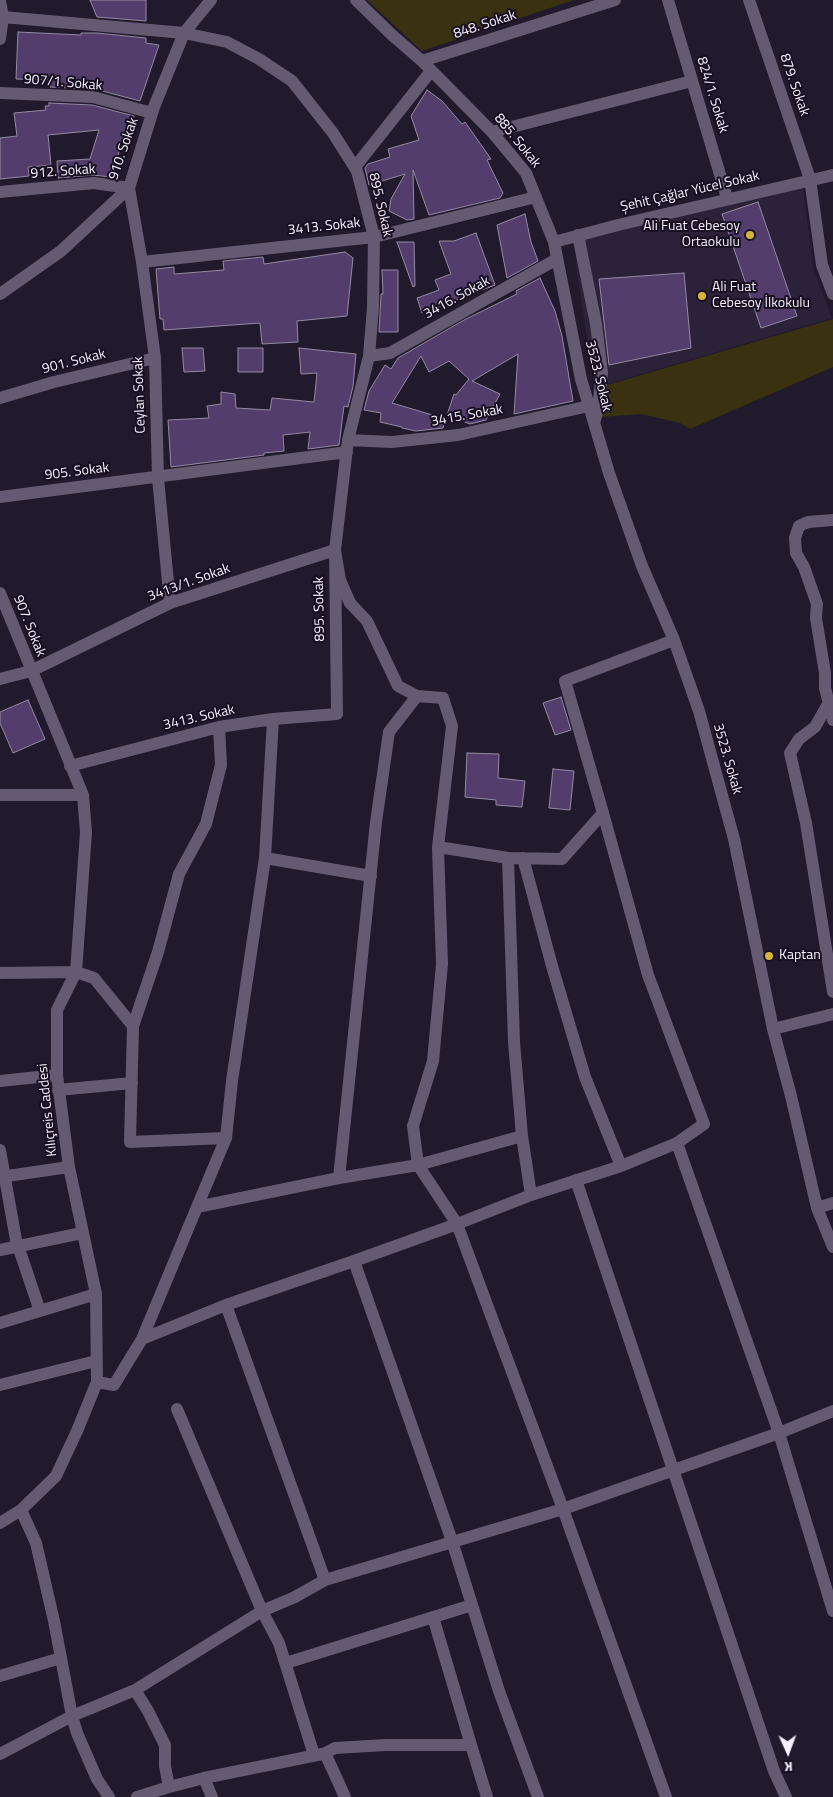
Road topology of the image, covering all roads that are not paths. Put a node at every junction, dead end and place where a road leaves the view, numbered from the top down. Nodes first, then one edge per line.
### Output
1 (211, 0) edge
2 (356, 0) edge
3 (615, 0) edge
4 (668, 0) edge
5 (749, 0) edge
6 (0, 1) edge
7 (593, 3) edge
8 (3, 17) junction
9 (184, 33) junction
10 (0, 39) edge
11 (422, 61) junction
12 (432, 71) junction
13 (692, 81) junction
14 (0, 93) edge
15 (152, 113) junction
16 (492, 132) junction
17 (355, 167) junction
18 (833, 174) edge
19 (810, 179) junction
20 (128, 188) junction
21 (0, 192) edge
22 (536, 196) junction
23 (727, 198) junction
24 (578, 235) junction
25 (374, 237) junction
26 (554, 242) junction
27 (557, 259) junction
28 (142, 262) junction
29 (562, 289) joint
30 (0, 294) edge
31 (833, 294) edge
32 (369, 356) junction
33 (155, 358) junction
34 (0, 398) edge
35 (589, 406) junction
36 (594, 423) junction
37 (348, 446) junction
38 (158, 478) junction
39 (0, 497) edge
40 (827, 521) edge
41 (335, 550) junction
42 (0, 593) edge
43 (170, 603) junction
44 (674, 640) junction
45 (31, 671) junction
46 (0, 679) edge
47 (417, 696) junction
48 (828, 704) junction
49 (337, 714) joint
50 (273, 718) junction
51 (833, 720) edge
52 (219, 727) junction
53 (70, 766) junction
54 (83, 795) junction
55 (0, 796) edge
56 (603, 813) junction
57 (438, 848) junction
58 (265, 858) junction
59 (508, 858) junction
60 (523, 858) junction
61 (371, 876) junction
62 (76, 972) junction
63 (0, 974) edge
64 (833, 992) edge
65 (833, 1014) edge
66 (133, 1026) junction
67 (772, 1029) junction
68 (57, 1075) junction
69 (0, 1081) edge
70 (132, 1083) junction
71 (58, 1090) junction
72 (522, 1136) junction
73 (226, 1138) junction
74 (677, 1143) junction
75 (0, 1150) edge
76 (418, 1165) junction
77 (621, 1166) junction
78 (69, 1167) junction
79 (2, 1177) edge
80 (339, 1178) junction
81 (576, 1180) junction
82 (531, 1195) junction
83 (833, 1203) edge
84 (197, 1207) junction
85 (817, 1208) junction
86 (457, 1224) junction
87 (82, 1233) junction
88 (833, 1246) edge
89 (18, 1247) junction
90 (0, 1250) edge
91 (354, 1261) junction
92 (96, 1294) junction
93 (226, 1305) junction
94 (40, 1310) junction
95 (0, 1323) edge
96 (142, 1339) junction
97 (96, 1360) junction
98 (97, 1382) junction
99 (0, 1385) edge
100 (178, 1409) dead end
101 (833, 1411) edge
102 (779, 1433) junction
103 (672, 1471) junction
104 (563, 1508) junction
105 (21, 1510) junction
106 (0, 1523) edge
107 (452, 1541) junction
108 (325, 1580) junction
109 (472, 1605) junction
110 (262, 1610) junction
111 (833, 1611) edge
112 (433, 1617) junction
113 (61, 1658) junction
114 (286, 1663) junction
115 (0, 1676) edge
116 (136, 1690) junction
117 (72, 1716) junction
118 (471, 1745) junction
119 (0, 1754) edge
120 (319, 1754) junction
121 (204, 1778) junction
122 (170, 1786) junction
123 (103, 1795) edge
124 (137, 1797) edge
125 (212, 1797) edge
126 (345, 1797) edge
127 (487, 1797) edge
128 (538, 1797) edge
129 (666, 1797) edge
130 (786, 1797) edge

1 - 9 street, 910. Sokak
2 - 11 street, 885. Sokak
3 - 7 street, 848. Sokak
4 - 13 street, 824/1. Sokak
5 - 19 street, 879. Sokak
6 - 8 street
7 - 11 street, 848. Sokak
8 - 9 street, 895. Sokak
8 - 10 street
9 - 15 street, 910. Sokak
9 - 17 street, 895. Sokak
11 - 12 street, 885. Sokak
12 - 16 street, 885. Sokak
12 - 17 street
13 - 16 street
13 - 23 street, 824/1. Sokak
14 - 15 street, 907/1. Sokak
15 - 20 street, 910. Sokak
16 - 22 street, 885. Sokak
17 - 25 street, 895. Sokak
18 - 19 street, Şehit Çağlar Yücel Sokak
19 - 23 street, Şehit Çağlar Yücel Sokak
19 - 31 street, 879. Sokak
20 - 21 street, 912. Sokak
20 - 28 street, Ceylan Sokak
20 - 30 street, 910. Sokak
22 - 25 street, 3413. Sokak
22 - 26 street, 885. Sokak
23 - 24 street, Şehit Çağlar Yücel Sokak
24 - 26 street, Şehit Çağlar Yücel Sokak
24 - 36 street
25 - 28 street, 3413. Sokak
25 - 32 street, 895. Sokak
26 - 27 street, 885. Sokak
27 - 29 street, 885. Sokak
27 - 32 street, 3416. Sokak
28 - 33 street, Ceylan Sokak
29 - 35 street, 3523. Sokak
32 - 37 street, 895. Sokak
33 - 34 street, 901. Sokak
33 - 38 street, Ceylan Sokak
35 - 36 street, 3523. Sokak
35 - 37 street, 3415. Sokak
36 - 44 street, 3523. Sokak
37 - 38 street, 3415. Sokak
37 - 41 street, 895. Sokak
38 - 39 street, 905. Sokak
38 - 43 street, Ceylan Sokak
40 - 48 street
41 - 43 street, 3413/1. Sokak
41 - 47 street
41 - 49 street, 895. Sokak
42 - 45 street, 907. Sokak
43 - 45 street, 3413/1. Sokak
44 - 56 street
44 - 67 street, 3523. Sokak
45 - 46 street, 3413/1. Sokak
45 - 53 street, Kılıçreis Caddesi
47 - 57 street
47 - 61 street
48 - 51 street
48 - 64 street
49 - 50 street, 3413. Sokak
50 - 52 street, 3413. Sokak
50 - 58 street
52 - 53 street, 3413. Sokak
52 - 66 street
53 - 54 street, Kılıçreis Caddesi
54 - 55 street
54 - 62 street, Kılıçreis Caddesi
56 - 60 street
56 - 74 street
57 - 59 street
57 - 76 street
58 - 61 street
58 - 73 street
59 - 60 street
59 - 72 street
60 - 77 street
61 - 80 street
62 - 63 street
62 - 66 street
62 - 68 street, Kılıçreis Caddesi
65 - 67 street
66 - 70 street
67 - 85 street, 3523. Sokak
68 - 69 street
68 - 71 street, Kılıçreis Caddesi
70 - 71 street
70 - 73 street
71 - 78 street, Kılıçreis Caddesi
72 - 76 street
72 - 82 street
73 - 84 street
74 - 77 street
74 - 102 street
75 - 79 street
76 - 80 street
76 - 86 street
77 - 81 street
78 - 79 street
78 - 87 street, Kılıçreis Caddesi
79 - 89 street
80 - 84 street
81 - 82 street
81 - 103 street
82 - 86 street
83 - 85 street
84 - 96 street
85 - 88 street, 3523. Sokak
86 - 91 street
86 - 104 street
87 - 89 street
87 - 92 street, Kılıçreis Caddesi
89 - 90 street
89 - 94 street
91 - 93 street
91 - 107 street
92 - 94 street
92 - 97 street, Kılıçreis Caddesi
93 - 96 street
93 - 108 street
94 - 95 street
96 - 98 street
97 - 98 street, Kılıçreis Caddesi
97 - 99 street
98 - 105 street, Kılıçreis Caddesi
100 - 110 street
101 - 102 street
102 - 103 street
102 - 111 street
103 - 104 street
103 - 130 street
104 - 107 street
104 - 129 street
105 - 106 street, Kılıçreis Caddesi
105 - 113 street
107 - 108 street
107 - 109 street
108 - 110 street
109 - 112 street
109 - 128 street
110 - 114 street
110 - 116 street
112 - 114 street
112 - 118 street
113 - 115 street
113 - 117 street
114 - 120 street
116 - 117 street
116 - 122 street
117 - 119 street
117 - 123 street
118 - 120 street
118 - 127 street
120 - 121 street
120 - 126 street
121 - 122 street
121 - 125 street
122 - 124 street

